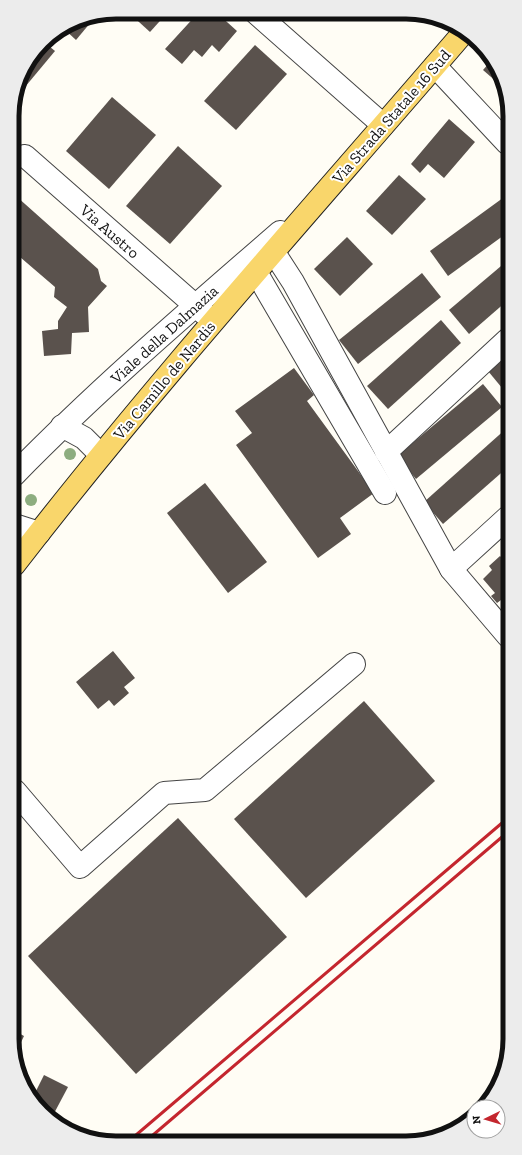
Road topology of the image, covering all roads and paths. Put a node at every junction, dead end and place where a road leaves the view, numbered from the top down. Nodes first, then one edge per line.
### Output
1 (263, 19) edge
2 (461, 36) edge
3 (435, 66) junction
4 (383, 125) junction
5 (503, 139) edge
6 (25, 156) dead end
7 (318, 198) junction
8 (273, 251) junction
9 (256, 272) junction
10 (195, 306) junction
11 (213, 321) junction
12 (503, 344) edge
13 (62, 426) junction
14 (386, 452) junction
15 (101, 455) junction
16 (19, 470) edge
17 (385, 493) dead end
18 (503, 522) edge
19 (19, 527) edge
20 (39, 533) junction
21 (19, 559) edge
22 (451, 569) junction
23 (503, 630) edge
24 (354, 664) dead end
25 (19, 796) edge

1 - 4 street
2 - 3 main road, Via Strada Statale 16 Sud
3 - 4 main road, Via Strada Statale 16 Sud
3 - 5 street
4 - 7 main road, Via Strada Statale 16 Sud
6 - 10 street, Via Austro
7 - 8 main road, Via Camillo de Nardis
7 - 10 street, Viale della Dalmazia
8 - 9 main road, Via Camillo de Nardis
8 - 14 street
9 - 11 main road, Via Camillo de Nardis
9 - 17 street
10 - 11 street, Via Austro
10 - 13 street, Viale della Dalmazia
11 - 15 main road, Via Camillo de Nardis
12 - 14 street
13 - 15 street
13 - 16 street, Viale della Dalmazia
14 - 22 street
15 - 20 main road, Via Camillo de Nardis
18 - 22 street
19 - 20 street
20 - 21 main road, Via Camillo de Nardis
22 - 23 street
24 - 25 street

